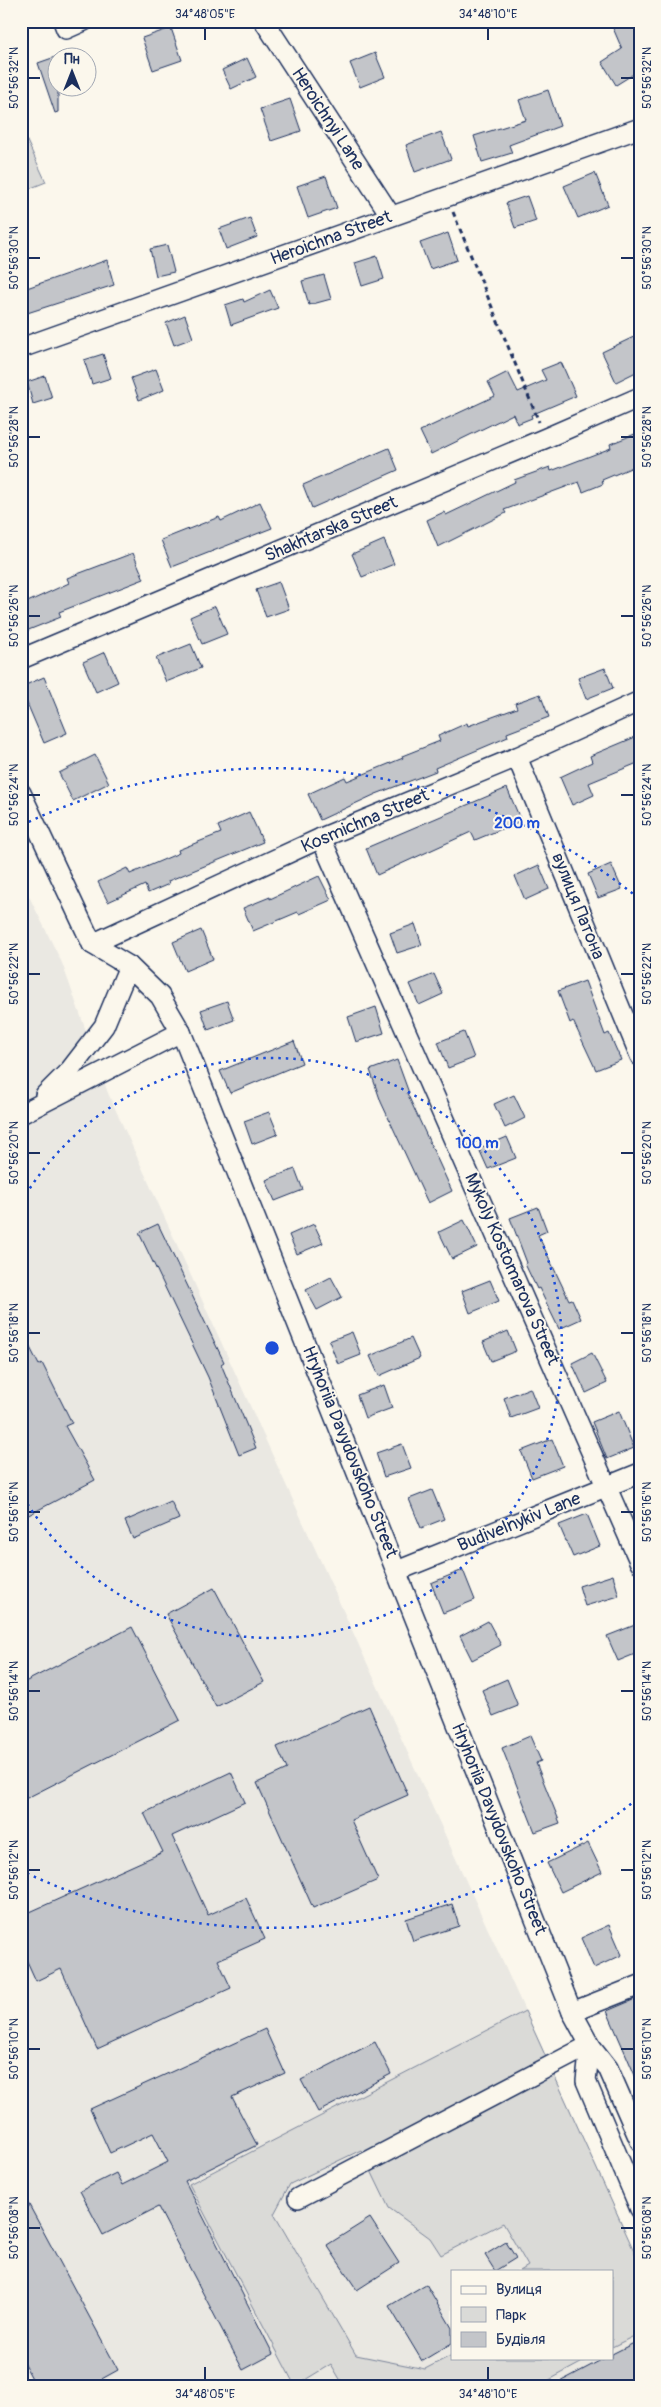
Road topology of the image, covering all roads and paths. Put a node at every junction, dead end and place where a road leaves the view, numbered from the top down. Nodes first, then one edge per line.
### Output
1 (62, 21) edge
2 (84, 21) edge
3 (264, 21) edge
4 (640, 128) edge
5 (446, 197) junction
6 (391, 216) junction
7 (21, 348) edge
8 (640, 397) edge
9 (546, 438) junction
10 (21, 659) edge
11 (640, 701) edge
12 (517, 757) junction
13 (21, 793) edge
14 (321, 838) junction
15 (92, 944) junction
16 (129, 966) junction
17 (181, 1032) junction
18 (640, 1056) edge
19 (27, 1110) edge
20 (640, 1473) edge
21 (608, 1486) junction
22 (640, 1563) edge
23 (397, 1571) junction
24 (640, 1985) edge
25 (572, 2012) junction
26 (590, 2045) junction
27 (640, 2141) edge
28 (298, 2198) dead end
29 (640, 2209) edge

1 - 2 street
3 - 6 street, Heroichnyi Lane
4 - 5 street, Heroichna Street
5 - 6 street, Heroichna Street
5 - 9 path
6 - 7 street, Heroichna Street
8 - 9 street, Shakhtarska Street
9 - 10 street, Shakhtarska Street
11 - 12 street, Kosmichna Street
12 - 14 street, Kosmichna Street
12 - 18 street, вулиця Патона
13 - 15 street
14 - 15 street, Kosmichna Street
14 - 21 street, Mykoly Kostomarova Street
15 - 16 street, Hryhoriia Davydovskoho Street
16 - 17 street, Hryhoriia Davydovskoho Street
16 - 19 street
17 - 19 street
17 - 23 street, Hryhoriia Davydovskoho Street
20 - 21 street, Budivelnykiv Lane
21 - 22 street, Mykoly Kostomarova Street
21 - 23 street, Budivelnykiv Lane
23 - 25 street, Hryhoriia Davydovskoho Street
24 - 25 street
25 - 26 street, Hryhoriia Davydovskoho Street
26 - 27 street, Hryhoriia Davydovskoho Street
26 - 28 street
26 - 29 street

